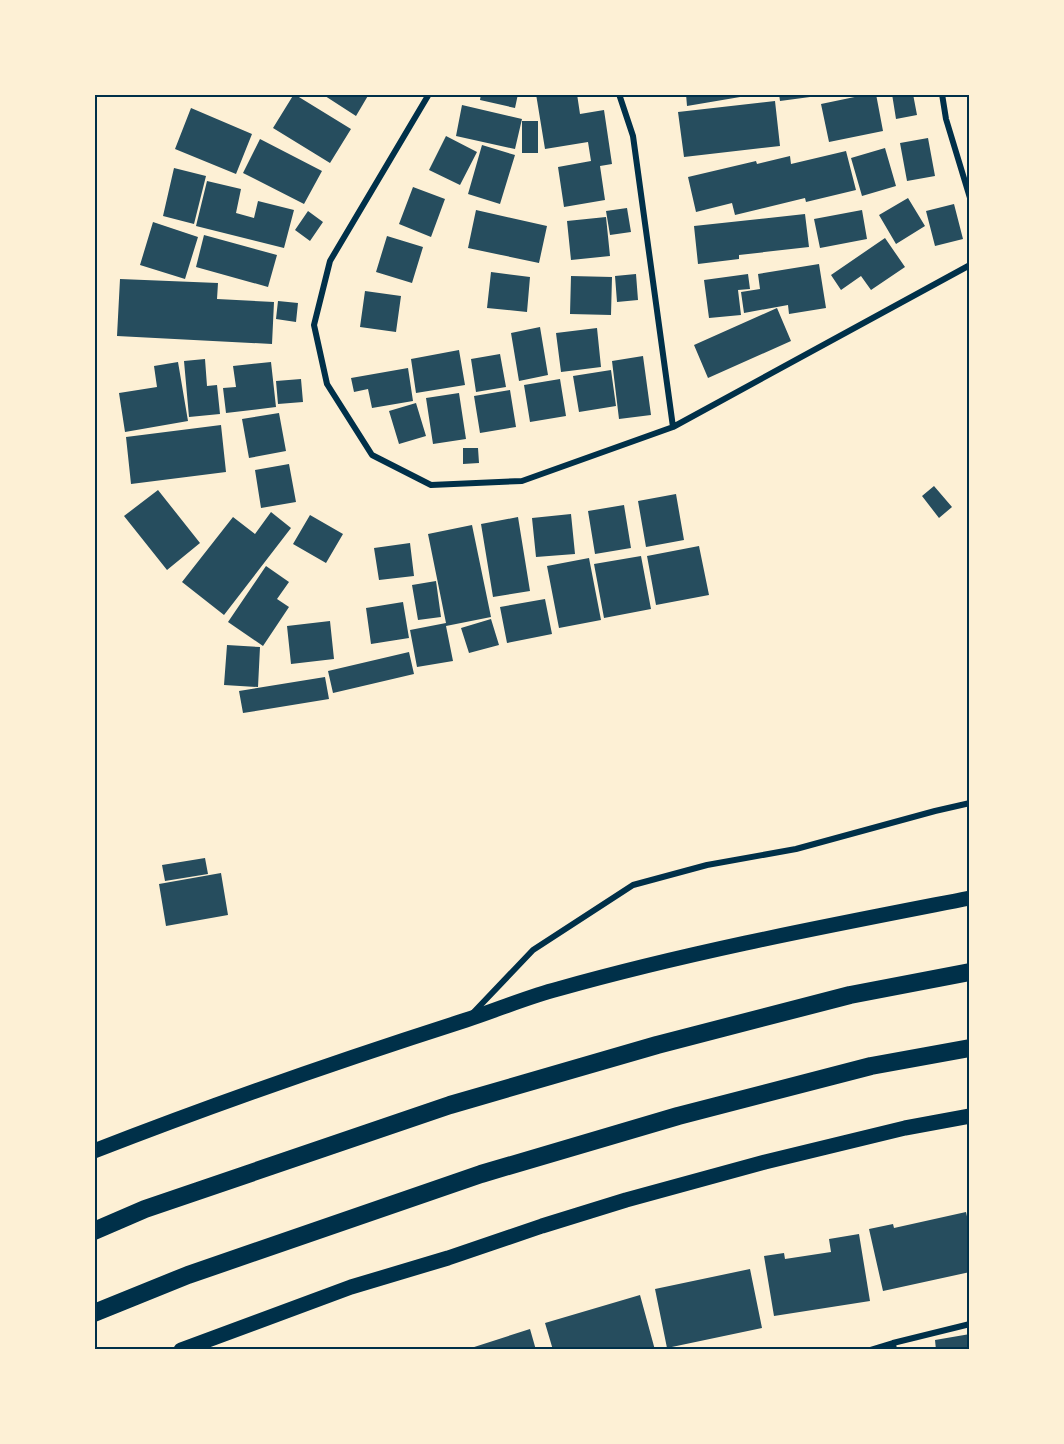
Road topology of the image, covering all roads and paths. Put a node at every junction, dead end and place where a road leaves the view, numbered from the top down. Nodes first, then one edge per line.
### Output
1 (429, 94) edge
2 (620, 94) edge
3 (942, 94) edge
4 (969, 198) edge
5 (969, 265) edge
6 (673, 428) junction
7 (969, 804) edge
8 (969, 897) edge
9 (969, 972) edge
10 (466, 1020) junction
11 (969, 1048) edge
12 (969, 1116) edge
13 (94, 1151) edge
14 (94, 1231) edge
15 (94, 1313) edge
16 (969, 1324) edge
17 (893, 1346) edge
18 (181, 1350) edge
19 (870, 1350) edge

1 - 6 street
2 - 6 street
3 - 4 street
5 - 6 street
7 - 10 street
8 - 10 main road
9 - 14 highway
10 - 13 main road
11 - 15 highway
12 - 18 main road
16 - 17 street
17 - 19 street

